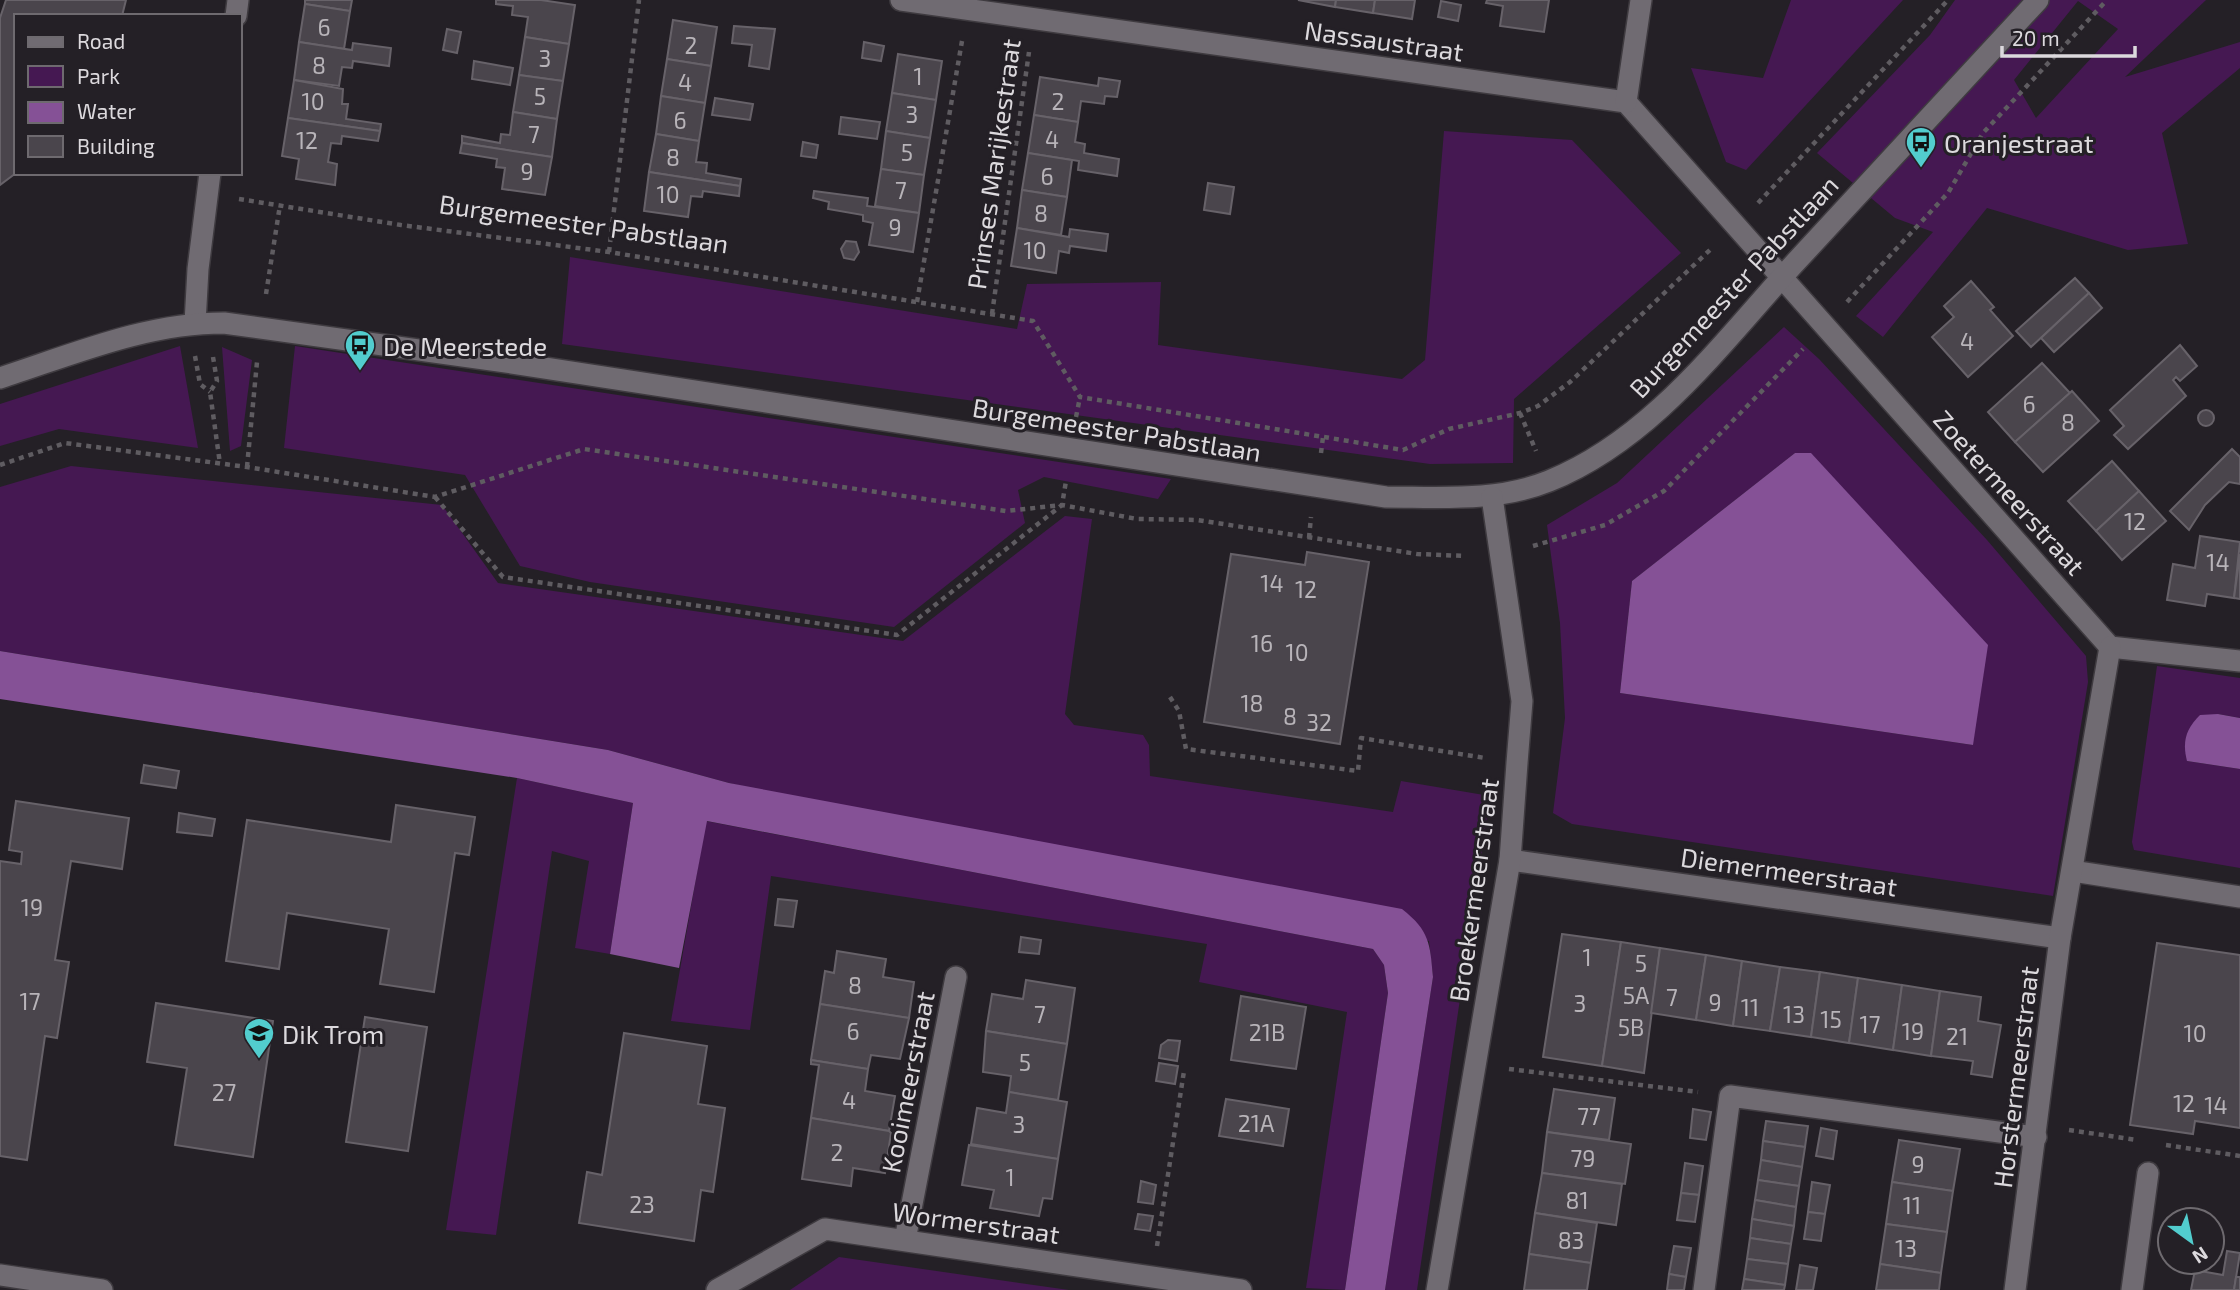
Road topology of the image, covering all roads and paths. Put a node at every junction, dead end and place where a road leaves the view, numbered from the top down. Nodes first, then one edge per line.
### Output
1 (639, 0) edge
2 (901, 0) edge
3 (1641, 0) edge
4 (1948, 0) edge
5 (2038, 0) edge
6 (967, 10) junction
7 (1033, 19) junction
8 (1626, 102) junction
9 (210, 175) edge
10 (207, 195) junction
11 (1736, 226) junction
12 (609, 252) junction
13 (1782, 277) junction
14 (917, 302) junction
15 (992, 314) junction
16 (195, 323) junction
17 (0, 378) edge
18 (210, 392) dead end
19 (220, 464) junction
20 (0, 465) edge
21 (1492, 496) junction
22 (435, 497) junction
23 (1062, 505) junction
24 (1502, 553) junction
25 (2110, 647) junction
26 (2240, 661) edge
27 (1170, 697) dead end
28 (1517, 763) junction
29 (1510, 860) junction
30 (2073, 872) junction
31 (2240, 897) edge
32 (2060, 938) junction
33 (956, 977) dead end
34 (1476, 1065) junction
35 (1184, 1071) dead end
36 (1730, 1096) junction
37 (2036, 1131) junction
38 (2152, 1143) junction
39 (2240, 1156) edge
40 (2148, 1173) joint
41 (905, 1240) junction
42 (0, 1275) edge
43 (1152, 1277) junction
44 (102, 1290) edge
45 (717, 1290) edge
46 (1241, 1290) edge
47 (1437, 1290) edge
48 (1704, 1290) edge
49 (2015, 1290) edge
50 (2132, 1290) edge

1 - 12 path
2 - 6 street, Nassaustraat
3 - 8 street
4 - 11 path, Burgemeester Pabstlaan
5 - 13 street, Burgemeester Pabstlaan
6 - 7 street, Nassaustraat
6 - 14 path, Prinses Marijkestraat
7 - 8 street, Nassaustraat
7 - 15 path, Prinses Marijkestraat
8 - 11 street
9 - 10 street
10 - 12 path, Burgemeester Pabstlaan
10 - 16 street
11 - 13 street
11 - 15 path, Burgemeester Pabstlaan
12 - 14 path, Burgemeester Pabstlaan
13 - 21 street, Burgemeester Pabstlaan
13 - 25 street, Zoetermeerstraat
14 - 15 path, Burgemeester Pabstlaan
16 - 17 street, Burgemeester Pabstlaan
16 - 21 street, Burgemeester Pabstlaan
18 - 19 path
19 - 20 path
19 - 22 path
21 - 24 street, Broekermeerstraat
22 - 23 path
22 - 23 path
23 - 24 path
24 - 28 street, Broekermeerstraat
25 - 26 street
25 - 30 street, Horstermeerstraat
27 - 28 path
28 - 29 street, Broekermeerstraat
29 - 32 street, Diemermeerstraat
29 - 34 street, Broekermeerstraat
30 - 31 street
30 - 32 street, Horstermeerstraat
32 - 37 street, Horstermeerstraat
33 - 41 street, Kooimeerstraat
34 - 36 path
34 - 47 street, Broekermeerstraat
35 - 43 path
36 - 37 street
36 - 48 street
37 - 38 path
37 - 49 street, Horstermeerstraat
38 - 39 path
38 - 40 path
40 - 50 street
41 - 43 street, Wormerstraat
41 - 45 street, Wormerstraat
42 - 44 street
43 - 46 street, Wormerstraat

